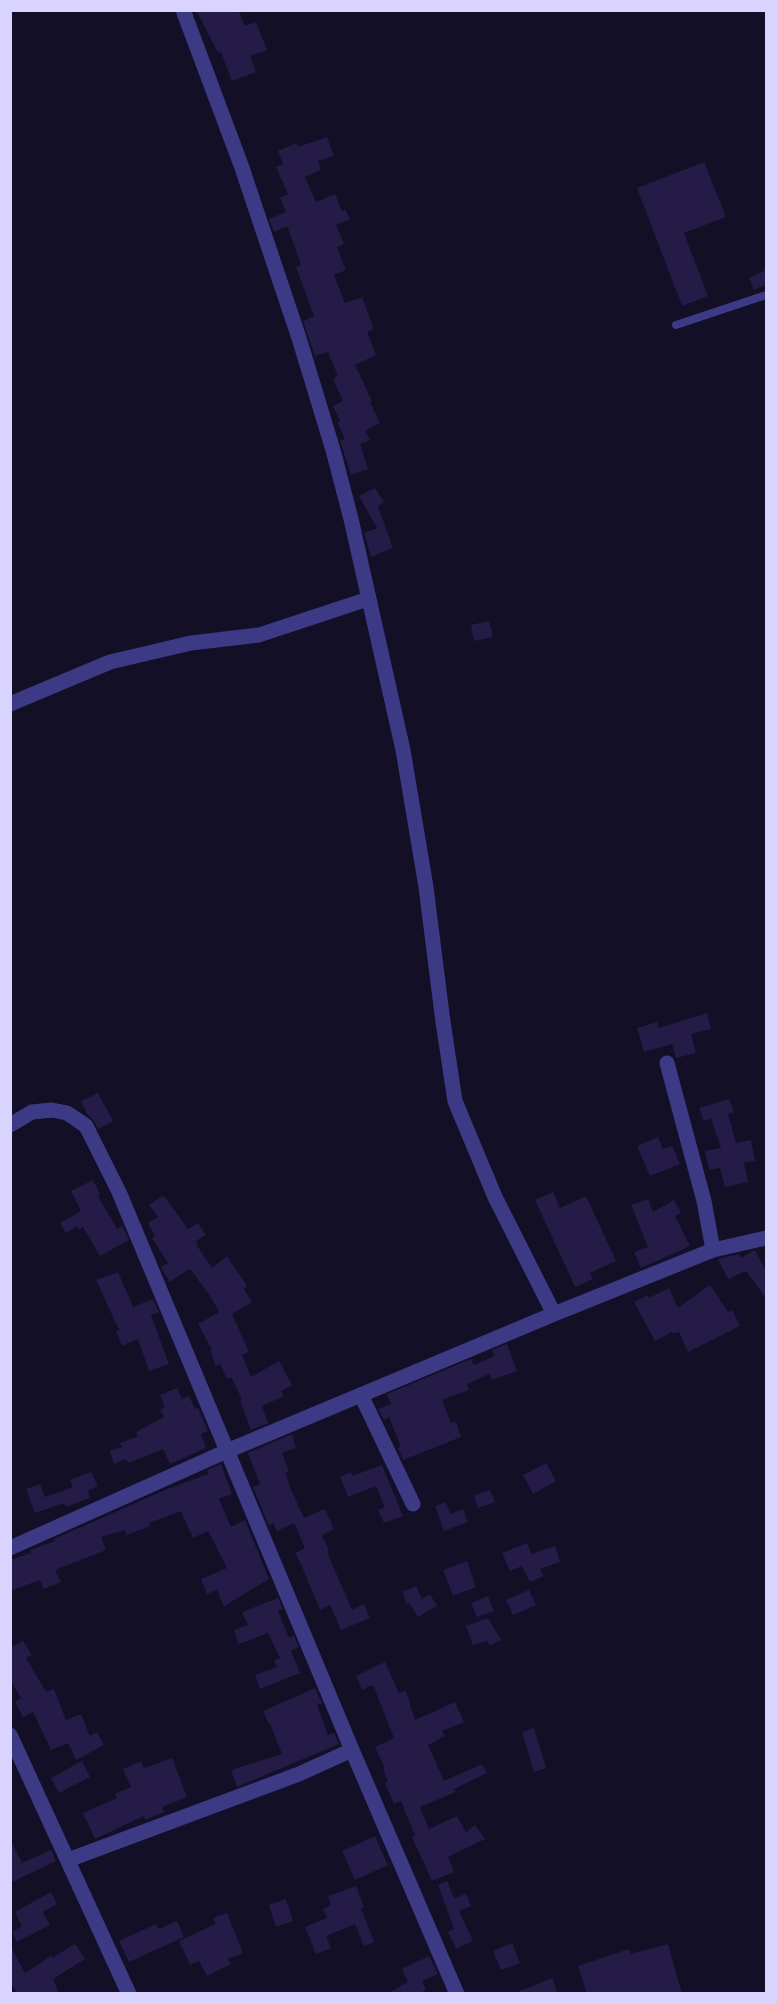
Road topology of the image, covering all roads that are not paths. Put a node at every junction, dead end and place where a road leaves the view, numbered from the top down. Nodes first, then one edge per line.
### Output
1 (183, 10) edge
2 (766, 295) edge
3 (676, 325) dead end
4 (368, 598) junction
5 (10, 704) edge
6 (668, 1063) dead end
7 (10, 1125) edge
8 (766, 1238) edge
9 (713, 1250) junction
10 (554, 1314) junction
11 (361, 1395) junction
12 (227, 1451) junction
13 (412, 1503) dead end
14 (10, 1548) edge
15 (10, 1735) edge
16 (352, 1750) junction
17 (68, 1860) junction
18 (129, 1994) edge
19 (457, 1994) edge

1 - 4 street
2 - 3 lane
4 - 5 street
4 - 10 street
6 - 9 street
7 - 12 street
8 - 9 street
9 - 10 street
10 - 11 street
11 - 12 street
11 - 13 street
12 - 14 street
12 - 16 street
15 - 17 street
16 - 17 street
16 - 19 street
17 - 18 street

